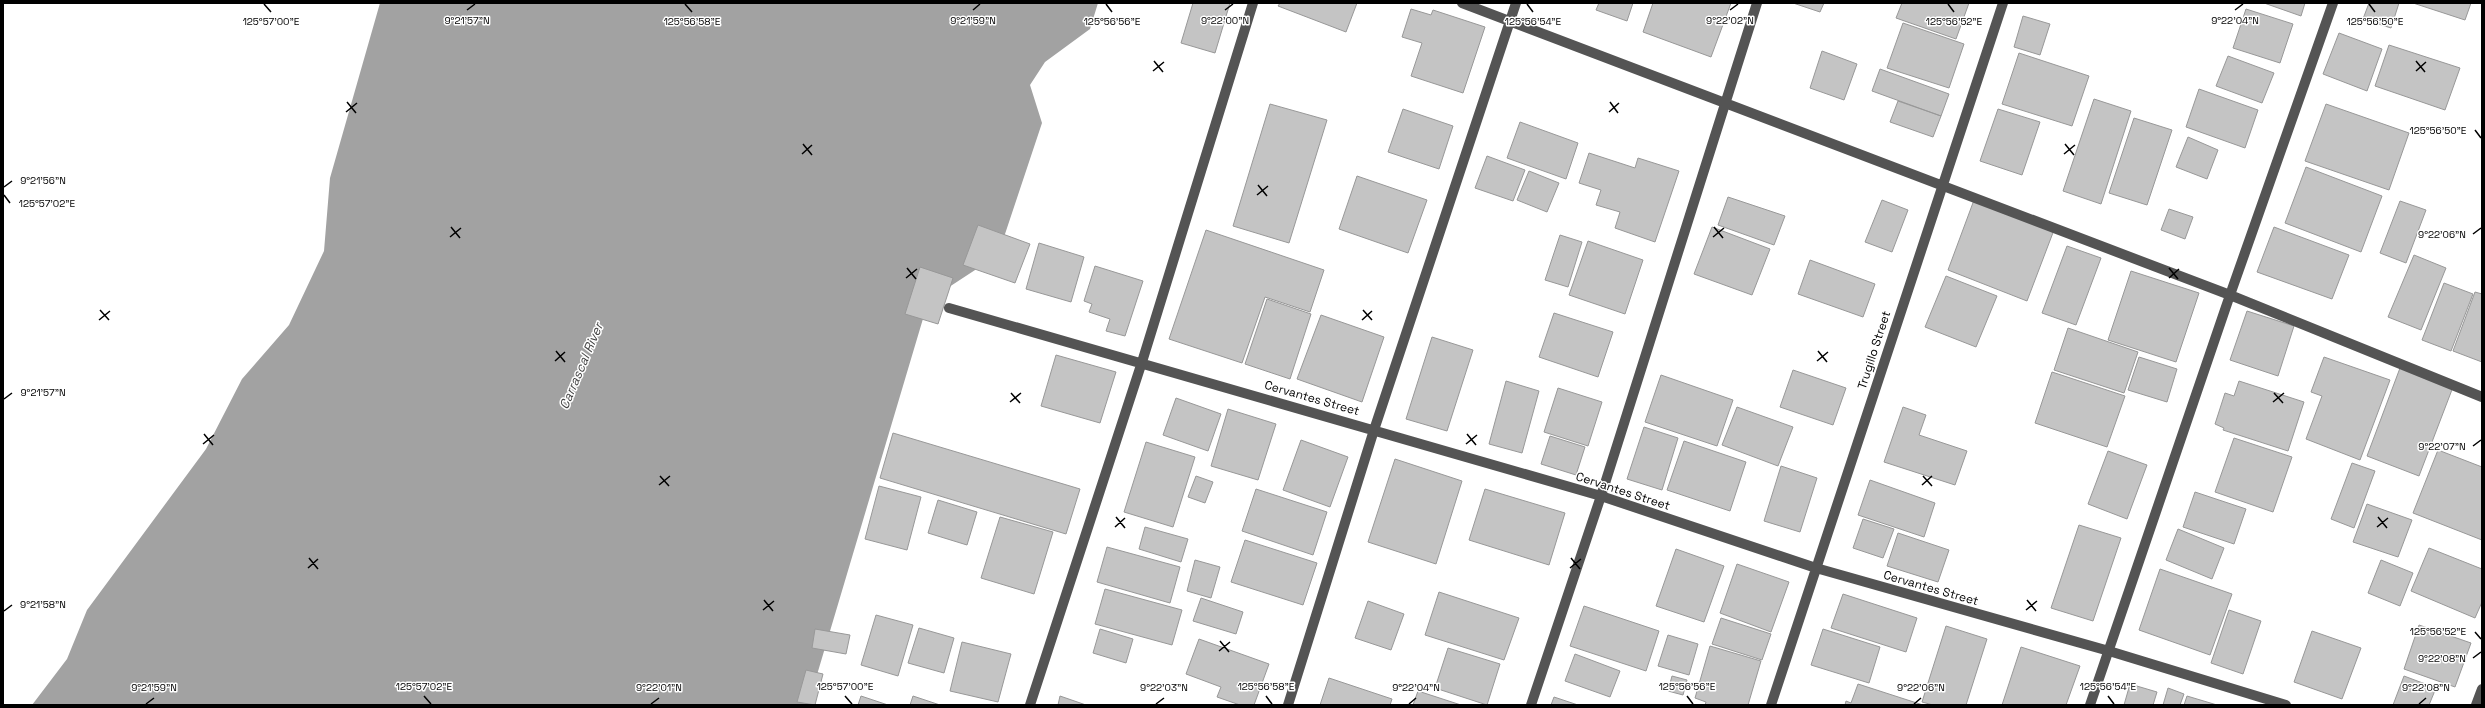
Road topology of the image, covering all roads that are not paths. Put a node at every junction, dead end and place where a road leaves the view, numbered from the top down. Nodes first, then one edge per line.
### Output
1 (1253, 3) edge
2 (1462, 3) edge
3 (1516, 3) edge
4 (1758, 3) edge
5 (2003, 3) edge
6 (2333, 3) edge
7 (1510, 22) junction
8 (1725, 102) junction
9 (1943, 184) junction
10 (2230, 295) junction
11 (949, 308) dead end
12 (1142, 362) junction
13 (2482, 397) edge
14 (1374, 430) junction
15 (1601, 496) junction
16 (1816, 568) junction
17 (2109, 651) junction
18 (2482, 689) edge
19 (1030, 705) edge
20 (1288, 705) edge
21 (1531, 705) edge
22 (1771, 705) edge
23 (2090, 705) edge
24 (2286, 705) edge
25 (2476, 705) edge

1 - 12 street
2 - 7 street
3 - 7 street
4 - 8 street
5 - 9 street, Trugillo Street
6 - 10 street
7 - 8 street
7 - 14 street
8 - 9 street
8 - 15 street
9 - 10 street
9 - 16 street, Trugillo Street
10 - 13 street
10 - 17 street
11 - 12 street, Cervantes Street
12 - 14 street, Cervantes Street
12 - 19 street
14 - 15 street, Cervantes Street
14 - 20 street
15 - 16 street, Cervantes Street
15 - 21 street
16 - 17 street, Cervantes Street
16 - 22 street, Trugillo Street
17 - 23 street
17 - 24 street, Cervantes Street
18 - 25 street

